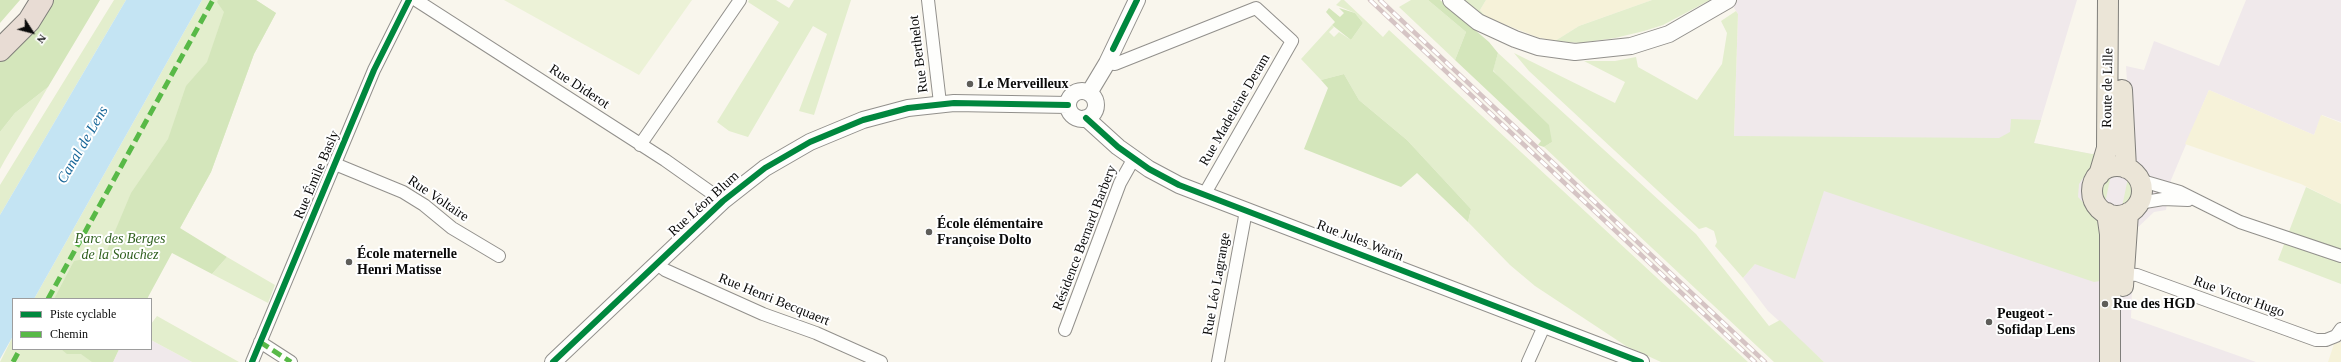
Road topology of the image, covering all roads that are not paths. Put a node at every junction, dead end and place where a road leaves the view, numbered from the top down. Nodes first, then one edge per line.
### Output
1 (30, 0) edge
2 (42, 0) edge
3 (409, 0) edge
4 (416, 0) edge
5 (740, 0) edge
6 (928, 0) edge
7 (1135, 0) edge
8 (1451, 0) edge
9 (1728, 0) edge
10 (2108, 0) edge
11 (2121, 0) edge
12 (0, 32) edge
13 (0, 50) edge
14 (1107, 63) junction
15 (1089, 93) junction
16 (940, 103) junction
17 (1068, 105) junction
18 (1086, 118) junction
19 (640, 145) junction
20 (1134, 158) junction
21 (335, 164) junction
22 (2132, 174) junction
23 (2099, 175) junction
24 (1204, 195) junction
25 (723, 200) junction
26 (2197, 200) junction
27 (2133, 208) junction
28 (1246, 211) junction
29 (2106, 213) junction
30 (499, 256) dead end
31 (2341, 256) edge
32 (657, 264) junction
33 (2123, 274) junction
34 (1545, 324) junction
35 (2341, 329) edge
36 (1065, 330) dead end
37 (260, 342) junction
38 (252, 362) edge
39 (291, 362) edge
40 (553, 362) edge
41 (881, 362) edge
42 (1218, 362) edge
43 (1528, 362) edge
44 (1640, 362) edge
45 (2110, 362) edge
46 (2123, 362) edge

1 - 12 highway
2 - 13 highway
3 - 21 street, Rue Émile Basly
4 - 19 street, Rue Diderot
5 - 19 street
6 - 16 street, Rue Berthelot
7 - 14 street
8 - 9 street
10 - 23 main road, Route de Lille
11 - 22 main road, Route de Lille
14 - 15 street
14 - 24 street, Rue Madeleine Deram
15 - 17 street
15 - 18 street
16 - 17 street, Rue Léon Blum
16 - 25 street, Rue Léon Blum
17 - 18 street
18 - 20 street, Rue Jules Warin
19 - 25 street, Rue Diderot
20 - 24 street, Rue Jules Warin
20 - 36 street, Résidence Bernard Barbery
21 - 30 street, Rue Voltaire
21 - 37 street, Rue Émile Basly
22 - 23 main road
22 - 26 street
22 - 27 main road
23 - 29 main road
24 - 28 street, Rue Jules Warin
25 - 32 street, Rue Léon Blum
26 - 27 street
26 - 31 street
27 - 29 main road
27 - 33 main road
28 - 34 street, Rue Jules Warin
28 - 42 street, Rue Léo Lagrange
29 - 45 main road
32 - 40 street, Rue Léon Blum
32 - 41 street, Rue Henri Becquaert
33 - 35 street, Rue Victor Hugo
33 - 46 main road
34 - 43 street
34 - 44 street, Rue Jules Warin
37 - 38 street, Rue Émile Basly
37 - 39 street

